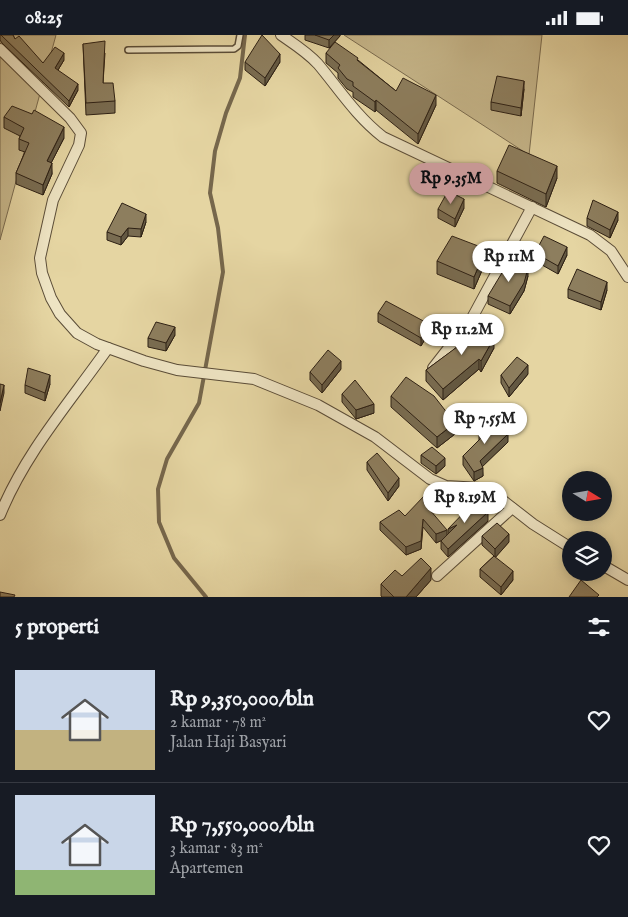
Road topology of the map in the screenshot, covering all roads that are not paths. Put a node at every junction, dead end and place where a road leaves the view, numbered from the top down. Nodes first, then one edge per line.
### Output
1 (240, 35) edge
2 (281, 35) edge
3 (0, 49) edge
4 (128, 50) dead end
5 (532, 207) junction
6 (628, 277) edge
7 (108, 348) junction
8 (433, 368) edge
9 (512, 508) junction
10 (0, 515) edge
11 (562, 542) edge
12 (612, 571) edge
13 (437, 575) dead end
14 (628, 580) edge

1 - 4 lane
2 - 5 street
3 - 7 street
5 - 6 street
5 - 8 street
7 - 9 street
7 - 10 street
9 - 11 street
9 - 13 street
12 - 14 street

